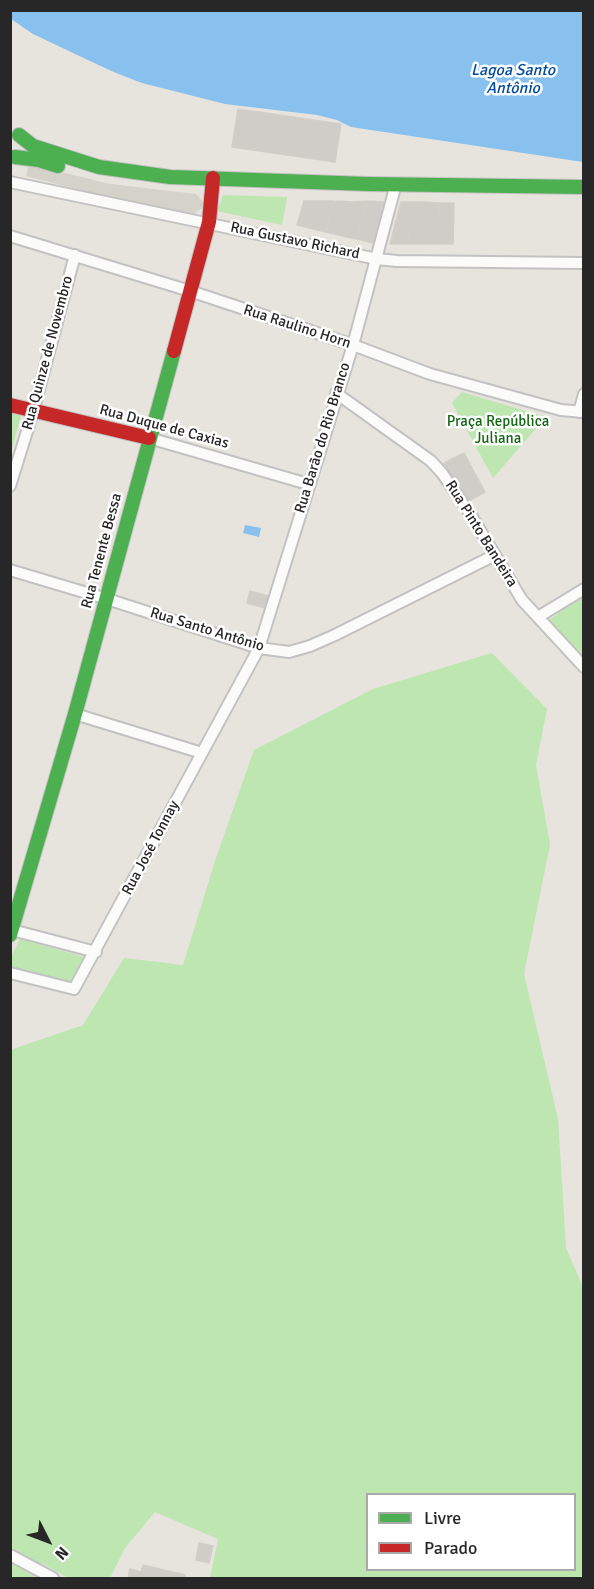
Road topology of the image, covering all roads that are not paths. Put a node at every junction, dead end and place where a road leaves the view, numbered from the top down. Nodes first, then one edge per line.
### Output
1 (15, 131) edge
2 (13, 159) edge
3 (10, 182) edge
4 (212, 183) junction
5 (584, 187) edge
6 (396, 189) junction
7 (487, 189) junction
8 (584, 196) edge
9 (209, 222) junction
10 (10, 236) edge
11 (75, 255) junction
12 (377, 258) junction
13 (584, 263) edge
14 (190, 291) junction
15 (352, 345) junction
16 (336, 393) junction
17 (584, 394) edge
18 (10, 405) edge
19 (33, 412) junction
20 (582, 413) edge
21 (149, 438) junction
22 (308, 484) junction
23 (10, 486) edge
24 (495, 555) junction
25 (10, 570) edge
26 (584, 589) edge
27 (107, 598) junction
28 (538, 617) junction
29 (259, 648) junction
30 (584, 667) edge
31 (75, 714) junction
32 (202, 753) junction
33 (11, 932) edge
34 (96, 952) junction
35 (10, 973) edge
36 (10, 1555) edge
37 (53, 1578) edge

1 - 2 street
1 - 4 street
2 - 4 street
3 - 9 street, Rua Gustavo Richard
4 - 6 street
4 - 9 street, Rua Tenente Bessa
5 - 7 street
6 - 7 street
6 - 12 street, Rua Barão do Rio Branco
7 - 8 street
9 - 12 street, Rua Gustavo Richard
9 - 14 street, Rua Tenente Bessa
10 - 11 street, Rua Raulino Horn
11 - 14 street, Rua Raulino Horn
11 - 19 street, Rua Quinze de Novembro
12 - 13 street, Rua Gustavo Richard
12 - 15 street, Rua Barão do Rio Branco
14 - 15 street, Rua Raulino Horn
14 - 21 street, Rua Tenente Bessa
15 - 16 street, Rua Barão do Rio Branco
15 - 20 street, Rua Raulino Horn
16 - 22 street, Rua Barão do Rio Branco
16 - 24 street, Rua Pinto Bandeira
17 - 20 street
18 - 19 street, Rua Duque de Caxias
19 - 21 street, Rua Duque de Caxias
19 - 23 street, Rua Quinze de Novembro
21 - 22 street, Rua Duque de Caxias
21 - 27 street, Rua Tenente Bessa
22 - 29 street, Rua Barão do Rio Branco
24 - 28 street, Rua Pinto Bandeira
24 - 29 street, Rua Santo Antônio
25 - 27 street, Rua Santo Antônio
26 - 28 street
27 - 29 street, Rua Santo Antônio
27 - 31 street, Rua Tenente Bessa
28 - 30 street, Rua Pinto Bandeira
29 - 32 street, Rua José Tonnay
31 - 32 street
31 - 33 street, Rua Tenente Bessa
32 - 34 street, Rua José Tonnay
33 - 34 street
34 - 35 street, Rua José Tonnay
36 - 37 street

